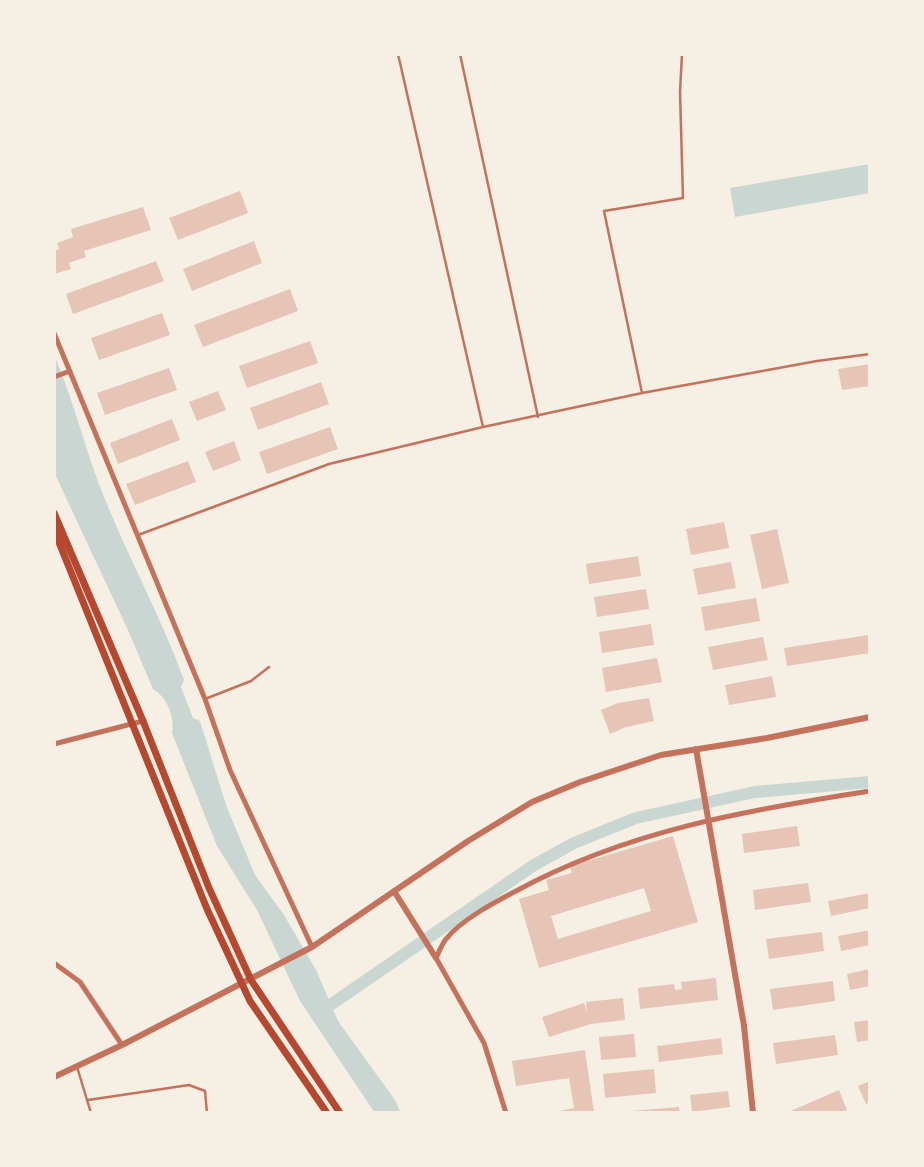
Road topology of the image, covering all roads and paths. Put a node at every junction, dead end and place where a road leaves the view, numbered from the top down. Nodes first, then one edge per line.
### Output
1 (398, 54) edge
2 (460, 54) edge
3 (682, 54) edge
4 (54, 333) edge
5 (870, 354) edge
6 (70, 371) junction
7 (54, 377) edge
8 (642, 393) junction
9 (538, 417) junction
10 (483, 427) junction
11 (54, 513) edge
12 (54, 530) edge
13 (138, 535) junction
14 (269, 667) dead end
15 (205, 699) junction
16 (870, 717) edge
17 (143, 721) junction
18 (133, 724) junction
19 (54, 744) edge
20 (696, 749) junction
21 (870, 791) edge
22 (708, 822) junction
23 (394, 891) junction
24 (312, 947) junction
25 (436, 958) junction
26 (54, 963) edge
27 (251, 980) junction
28 (241, 985) junction
29 (122, 1045) junction
30 (77, 1067) junction
31 (54, 1077) edge
32 (88, 1100) junction
33 (91, 1113) edge
34 (207, 1113) edge
35 (327, 1113) edge
36 (340, 1113) edge
37 (506, 1113) edge
38 (753, 1113) edge

1 - 10 lane
2 - 9 lane
3 - 8 lane
4 - 6 street
5 - 8 lane
6 - 7 street
6 - 13 street
8 - 9 lane
9 - 10 lane
10 - 13 lane
11 - 17 main road
12 - 18 main road
13 - 15 street
14 - 15 lane
15 - 24 street
16 - 20 street
17 - 18 street
17 - 27 main road
18 - 19 street
18 - 28 main road
20 - 22 street
20 - 23 street
21 - 22 street
22 - 25 street
22 - 38 street
23 - 24 street
23 - 25 street
24 - 27 street
25 - 37 street
26 - 29 street
27 - 28 street
27 - 36 main road
28 - 29 street
28 - 35 main road
29 - 30 street
30 - 31 street
30 - 32 lane
32 - 33 lane
32 - 34 lane

